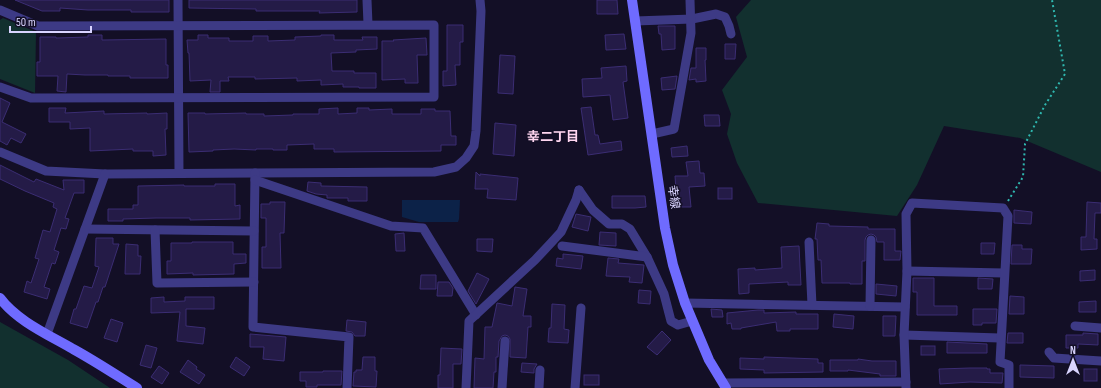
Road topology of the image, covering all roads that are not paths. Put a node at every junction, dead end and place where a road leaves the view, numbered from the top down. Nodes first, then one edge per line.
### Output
1 (178, 0) edge
2 (368, 0) edge
3 (480, 0) edge
4 (632, 0) edge
5 (690, 0) edge
6 (0, 10) edge
7 (692, 19) junction
8 (635, 21) junction
9 (368, 24) junction
10 (179, 26) junction
11 (731, 34) dead end
12 (0, 87) edge
13 (179, 97) junction
14 (652, 134) junction
15 (0, 152) edge
16 (179, 173) junction
17 (105, 174) junction
18 (255, 176) junction
19 (85, 229) junction
20 (155, 230) junction
21 (254, 231) junction
22 (872, 240) dead end
23 (809, 242) dead end
24 (562, 246) dead end
25 (647, 256) junction
26 (907, 271) junction
27 (1004, 273) junction
28 (254, 282) junction
29 (0, 298) edge
30 (686, 303) junction
31 (812, 305) junction
32 (870, 306) junction
33 (905, 307) junction
34 (581, 308) dead end
35 (476, 316) junction
36 (692, 321) junction
37 (1075, 326) dead end
38 (1101, 328) edge
39 (47, 334) junction
40 (904, 334) junction
41 (1000, 338) junction
42 (505, 341) dead end
43 (1049, 352) dead end
44 (1101, 361) edge
45 (540, 370) dead end
46 (724, 385) edge
47 (906, 385) edge
48 (137, 388) edge
49 (347, 388) edge
50 (466, 388) edge
51 (502, 388) edge
52 (539, 388) edge
53 (575, 388) edge
54 (1009, 388) edge

1 - 10 street
2 - 9 street
3 - 18 street
4 - 8 street, 幸線
5 - 7 street
6 - 10 street
7 - 8 street
7 - 11 street
7 - 14 street
8 - 14 street, 幸線
9 - 10 street
9 - 13 street
10 - 13 street
12 - 13 street
13 - 16 street
14 - 30 street, 幸線
15 - 17 street
16 - 17 street
16 - 18 street
17 - 19 street
18 - 21 street
18 - 35 street
19 - 20 street
19 - 39 street
20 - 21 street
20 - 28 street
21 - 28 street
22 - 32 street
23 - 31 street
24 - 25 street
25 - 35 street
25 - 36 street
26 - 27 street
26 - 27 street
26 - 33 street
27 - 41 street
28 - 49 street
29 - 39 street
30 - 31 street
30 - 36 street, 幸線
31 - 32 street
32 - 33 street
33 - 40 street
34 - 53 street
35 - 50 street
36 - 46 street, 幸線
37 - 38 street
39 - 48 street
40 - 41 street
40 - 47 street
41 - 54 street
42 - 51 street
43 - 44 street
45 - 52 street
46 - 47 street

